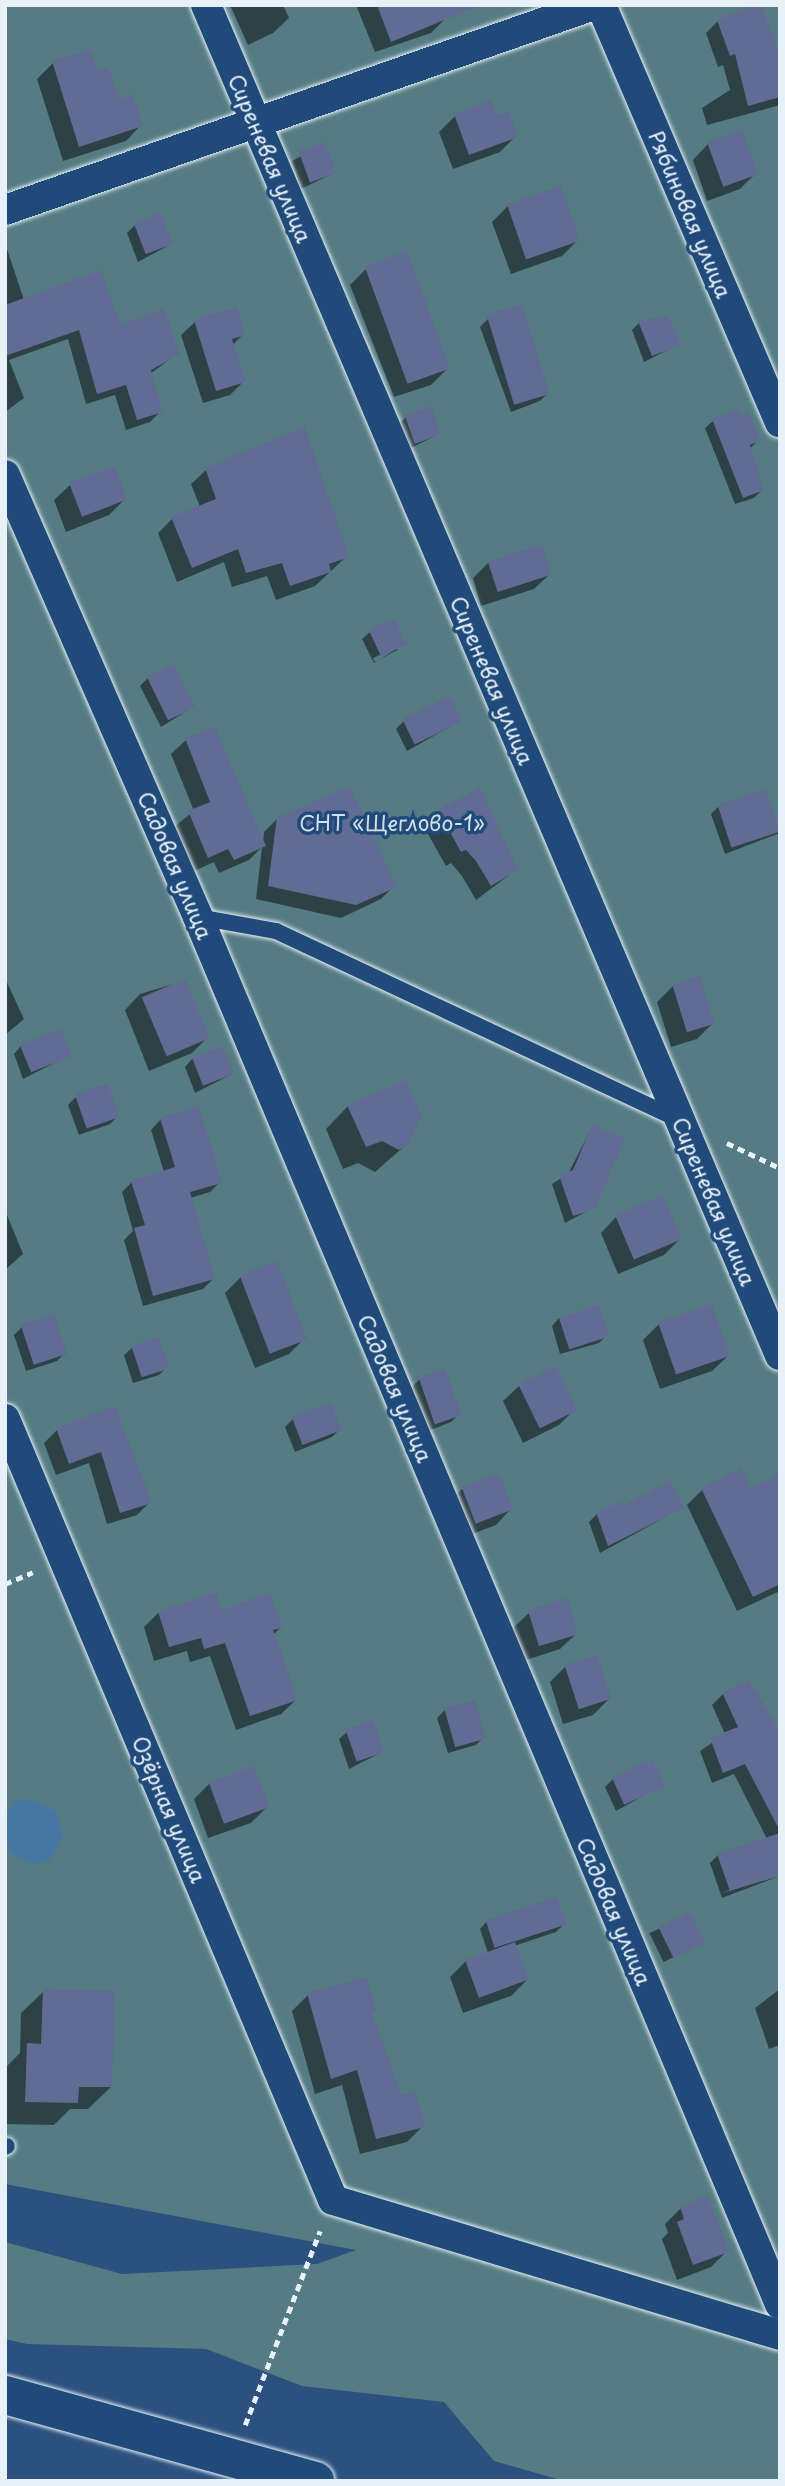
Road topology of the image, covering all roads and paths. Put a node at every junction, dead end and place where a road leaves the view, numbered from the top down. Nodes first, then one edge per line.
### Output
1 (206, 5) edge
2 (594, 5) edge
3 (601, 5) edge
4 (255, 122) junction
5 (5, 210) edge
6 (780, 422) edge
7 (5, 475) edge
8 (198, 916) junction
9 (682, 1121) junction
10 (780, 1168) edge
11 (780, 1355) edge
12 (5, 1419) edge
13 (333, 2200) junction
14 (780, 2304) edge
15 (780, 2335) edge
16 (5, 2395) edge
17 (233, 2459) junction
18 (315, 2481) edge

1 - 4 street, Сиреневая улица
2 - 4 street
3 - 6 street, Рябиновая улица
4 - 5 street
4 - 9 street, Сиреневая улица
7 - 8 street, Садовая улица
8 - 9 lane
8 - 14 street, Садовая улица
9 - 10 path
9 - 11 street, Сиреневая улица
12 - 13 street, Озёрная улица
13 - 15 street
13 - 17 path
16 - 17 main road
17 - 18 main road

